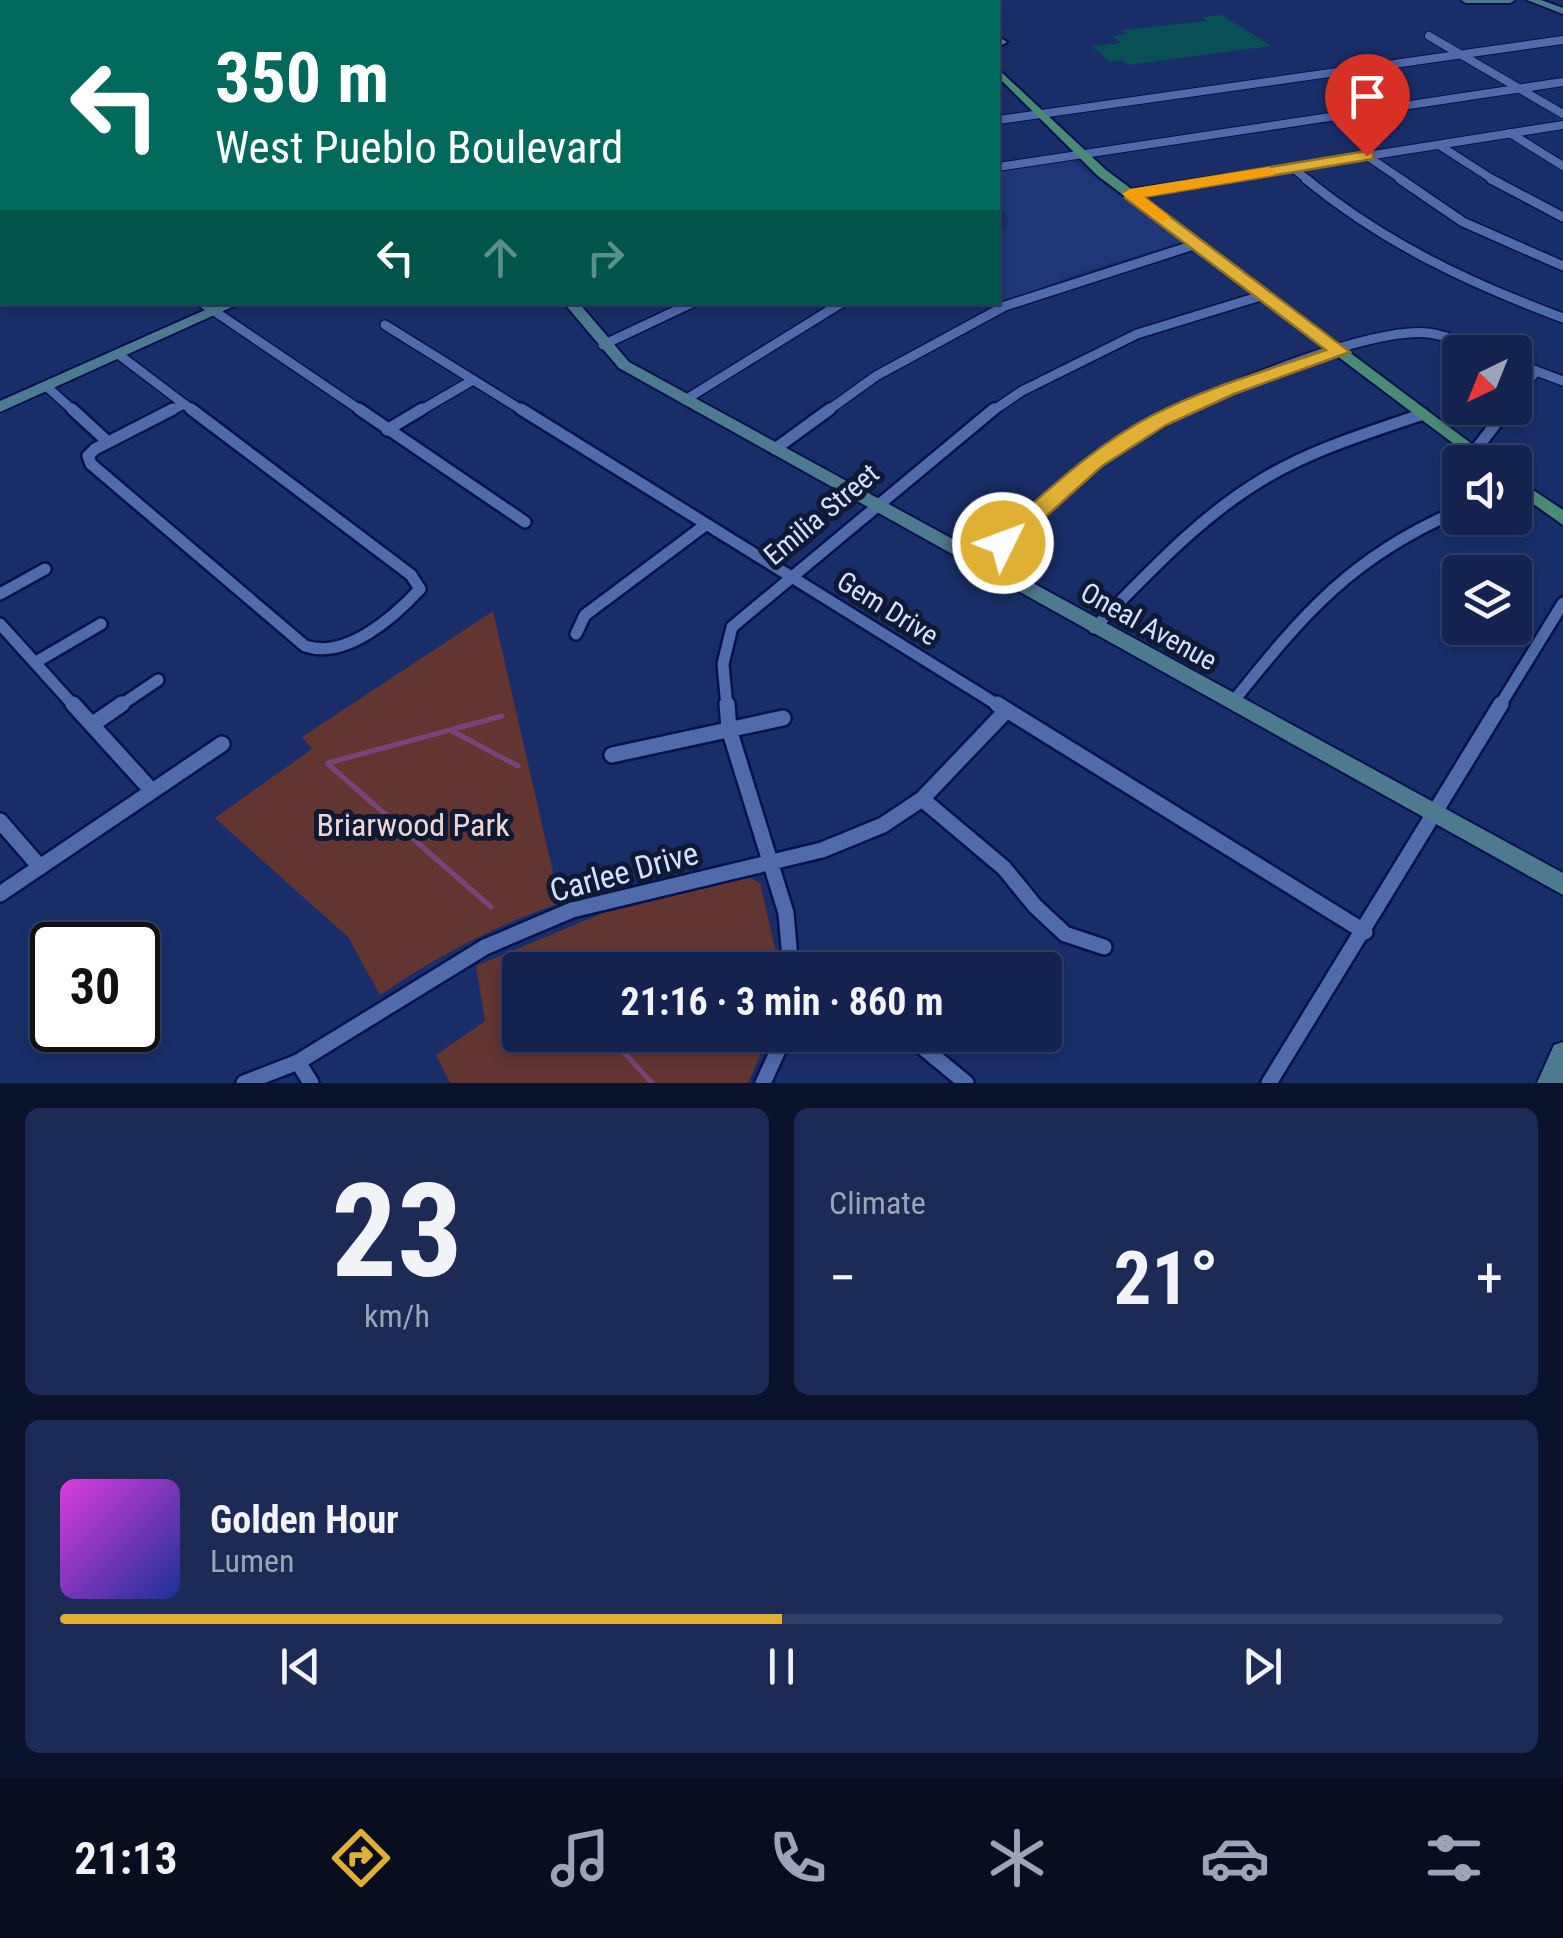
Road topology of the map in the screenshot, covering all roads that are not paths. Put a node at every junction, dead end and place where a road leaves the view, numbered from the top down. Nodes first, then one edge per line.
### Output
1 (1466, 0) edge
2 (1510, 0) edge
3 (1532, 0) edge
4 (1563, 12) edge
5 (1430, 36) dead end
6 (1563, 40) edge
7 (1460, 55) junction
8 (1000, 74) edge
9 (1563, 82) edge
10 (1518, 88) junction
11 (1040, 114) junction
12 (1563, 114) edge
13 (1000, 120) edge
14 (1563, 124) edge
15 (1510, 133) junction
16 (1439, 144) junction
17 (1080, 154) junction
18 (1367, 156) junction
19 (1000, 166) edge
20 (1563, 166) edge
21 (1293, 168) junction
22 (1130, 194) junction
23 (1563, 217) edge
24 (1196, 244) junction
25 (1563, 266) edge
26 (1264, 295) junction
27 (1001, 304) edge
28 (572, 305) edge
29 (688, 305) edge
30 (838, 305) edge
31 (999, 305) edge
32 (208, 307) edge
33 (1563, 318) edge
34 (385, 326) dead end
35 (1442, 335) edge
36 (603, 344) junction
37 (1340, 352) junction
38 (118, 354) junction
39 (1532, 369) edge
40 (1536, 371) junction
41 (1532, 376) edge
42 (473, 380) junction
43 (1563, 381) edge
44 (46, 386) junction
45 (685, 400) junction
46 (186, 404) junction
47 (0, 407) edge
48 (1423, 414) junction
49 (1495, 425) edge
50 (387, 430) junction
51 (108, 442) junction
52 (1465, 445) edge
53 (1479, 445) edge
54 (775, 449) junction
55 (1532, 497) edge
56 (874, 505) junction
57 (1442, 517) edge
58 (1563, 519) edge
59 (525, 522) dead end
60 (704, 526) junction
61 (980, 564) junction
62 (46, 569) dead end
63 (788, 576) junction
64 (0, 594) edge
65 (1563, 603) edge
66 (0, 624) edge
67 (101, 624) dead end
68 (1094, 628) junction
69 (576, 634) dead end
70 (36, 662) junction
71 (158, 680) dead end
72 (1232, 702) junction
73 (1006, 711) junction
74 (783, 718) dead end
75 (93, 724) junction
76 (729, 729) junction
77 (222, 744) dead end
78 (612, 755) dead end
79 (152, 791) junction
80 (922, 799) junction
81 (1434, 812) junction
82 (0, 821) edge
83 (770, 863) junction
84 (40, 867) junction
85 (1563, 886) edge
86 (0, 894) edge
87 (1365, 932) junction
88 (1104, 947) dead end
89 (790, 952) edge
90 (777, 1052) edge
91 (929, 1052) edge
92 (1563, 1054) edge
93 (298, 1062) junction
94 (244, 1083) edge
95 (311, 1083) edge
96 (763, 1083) edge
97 (966, 1083) edge
98 (1270, 1083) edge
99 (1550, 1083) edge

1 - 2 street
3 - 4 street
5 - 7 street
6 - 7 street
7 - 10 street
7 - 11 street
8 - 11 main road
9 - 10 street
10 - 12 street
10 - 17 street
11 - 13 street
11 - 17 main road
14 - 15 street
15 - 16 street
15 - 20 street
16 - 18 street
16 - 23 street
17 - 19 street
17 - 22 main road
18 - 21 street
18 - 25 street
21 - 22 street
21 - 33 street
22 - 24 main road
24 - 26 main road
24 - 27 street
26 - 37 main road
26 - 56 street, Emilia Street
28 - 36 street, Oneal Avenue
29 - 36 street
30 - 45 street
31 - 54 street
32 - 38 street
32 - 50 street
34 - 42 street, Gem Drive
35 - 37 street
36 - 45 street, Oneal Avenue
37 - 48 main road
37 - 61 street
38 - 44 street
38 - 46 street
39 - 40 street
40 - 41 street
40 - 43 street
42 - 50 street
42 - 60 street, Gem Drive
44 - 47 street
44 - 51 street
45 - 54 street, Oneal Avenue
46 - 51 street
46 - 51 street
48 - 52 main road
48 - 68 street
49 - 53 street
50 - 59 street
54 - 56 street, Oneal Avenue
55 - 58 main road
56 - 61 street, Oneal Avenue
56 - 63 street, Emilia Street
57 - 72 street
60 - 63 street, Gem Drive
60 - 69 street
61 - 68 street, Oneal Avenue
62 - 64 street
63 - 73 street, Gem Drive
63 - 76 street, Emilia Street
65 - 81 street
66 - 70 street
67 - 70 street
68 - 72 street, Oneal Avenue
70 - 75 street
71 - 75 street
72 - 81 street, Oneal Avenue
73 - 80 street, Carlee Drive
73 - 87 street, Gem Drive
74 - 76 street
75 - 79 street
76 - 78 street
76 - 83 street, Emilia Street
77 - 79 street
79 - 84 street
80 - 83 street, Carlee Drive
80 - 88 street
81 - 85 street, Oneal Avenue
81 - 87 street
82 - 84 street
83 - 89 street, Emilia Street
83 - 93 street, Carlee Drive
84 - 86 street
87 - 98 street
90 - 96 street
91 - 97 street
92 - 99 street
93 - 94 street, Carlee Drive
93 - 95 street

